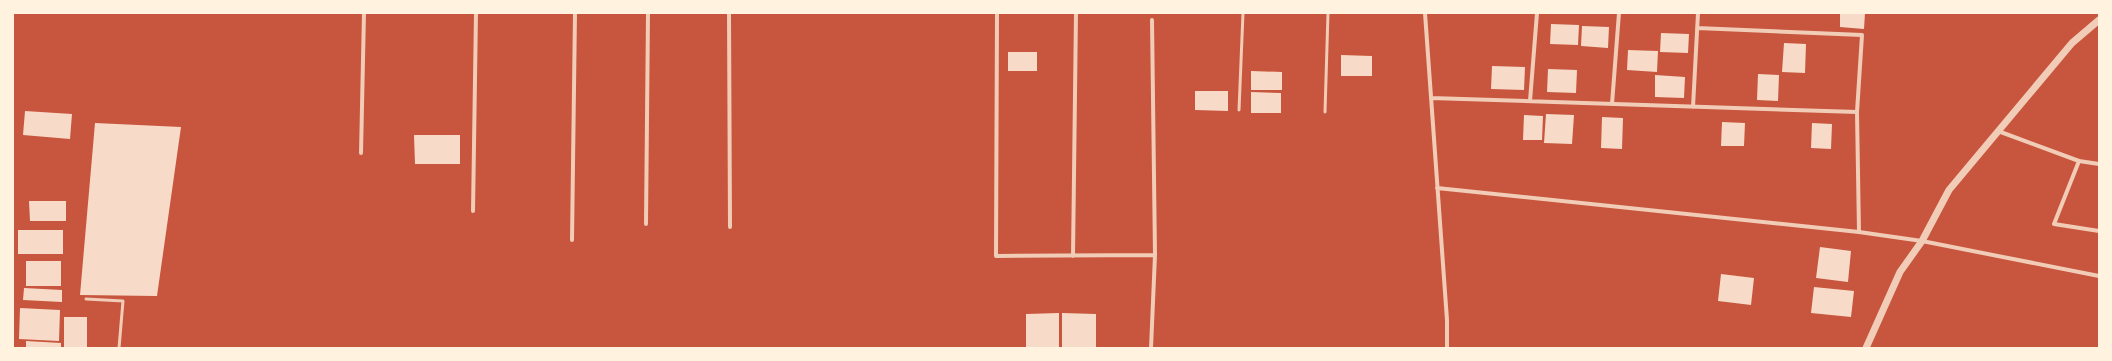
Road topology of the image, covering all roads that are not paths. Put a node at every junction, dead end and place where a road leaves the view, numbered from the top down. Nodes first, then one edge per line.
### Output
1 (364, 13) edge
2 (476, 13) edge
3 (575, 13) edge
4 (648, 13) edge
5 (730, 13) edge
6 (997, 13) edge
7 (1076, 13) edge
8 (1243, 13) edge
9 (1328, 13) edge
10 (1425, 13) edge
11 (1537, 13) edge
12 (1619, 13) edge
13 (1698, 13) edge
14 (1152, 20) dead end
15 (2099, 20) edge
16 (1697, 28) junction
17 (1431, 98) junction
18 (1530, 101) junction
19 (1612, 104) junction
20 (1693, 107) junction
21 (1239, 110) dead end
22 (1324, 112) dead end
23 (1857, 112) junction
24 (1998, 131) junction
25 (361, 153) dead end
26 (2079, 161) junction
27 (2099, 164) edge
28 (1438, 188) junction
29 (472, 211) dead end
30 (646, 224) dead end
31 (730, 227) dead end
32 (2099, 231) edge
33 (1858, 232) junction
34 (572, 240) dead end
35 (1922, 241) junction
36 (1155, 255) junction
37 (1073, 256) junction
38 (2099, 276) edge
39 (86, 299) dead end
40 (119, 348) edge
41 (1151, 348) edge
42 (1447, 348) edge
43 (1866, 348) edge

1 - 25 street
2 - 29 street
3 - 34 street
4 - 30 street
5 - 31 street
6 - 37 street
7 - 37 street
8 - 21 lane
9 - 22 lane
10 - 17 street
11 - 18 street
12 - 19 street
13 - 16 street
14 - 36 street
15 - 24 street
16 - 20 street
16 - 23 street
17 - 18 street
17 - 28 street
18 - 19 street
19 - 20 street
20 - 23 street
23 - 33 street
24 - 26 street
24 - 35 street
26 - 27 street
26 - 32 street
28 - 33 street
28 - 42 street
33 - 35 street
35 - 38 street
35 - 43 street
36 - 37 street
36 - 41 street
39 - 40 lane

